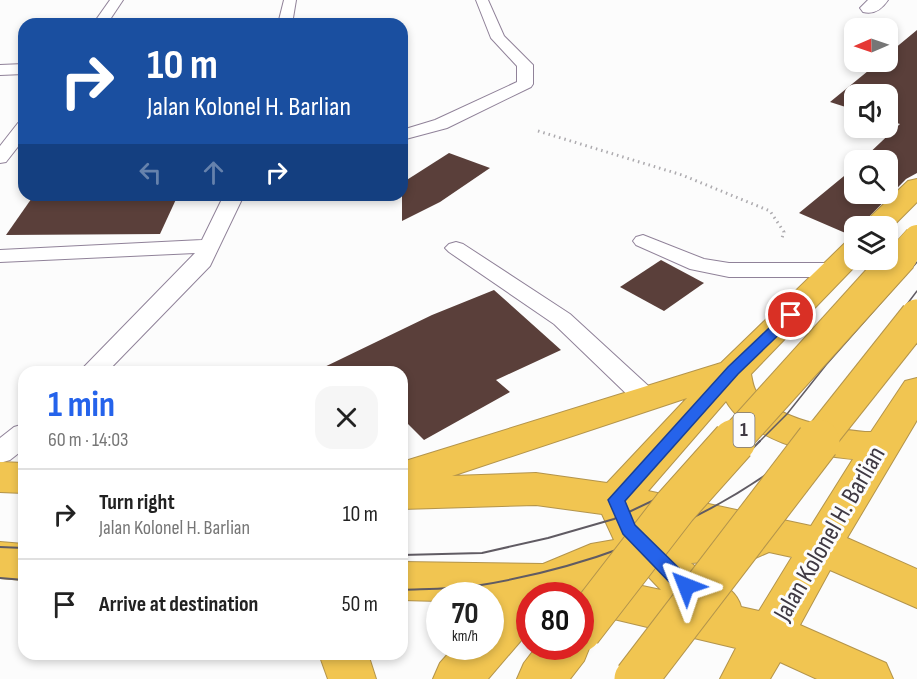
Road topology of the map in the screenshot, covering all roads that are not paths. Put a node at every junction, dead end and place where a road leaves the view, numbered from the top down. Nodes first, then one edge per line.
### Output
1 (117, 0) edge
2 (290, 0) edge
3 (482, 0) edge
4 (104, 18) edge
5 (286, 18) edge
6 (18, 69) edge
7 (0, 70) edge
8 (408, 133) edge
9 (18, 136) edge
10 (0, 158) edge
11 (917, 187) edge
12 (231, 201) edge
13 (887, 216) edge
14 (917, 238) edge
15 (643, 241) dead end
16 (209, 246) junction
17 (456, 248) dead end
18 (0, 256) edge
19 (844, 259) edge
20 (844, 260) edge
21 (917, 316) edge
22 (98, 366) edge
23 (733, 371) junction
24 (917, 390) edge
25 (646, 398) junction
26 (18, 439) edge
27 (881, 446) junction
28 (0, 453) edge
29 (408, 475) edge
30 (0, 477) edge
31 (18, 478) edge
32 (408, 493) edge
33 (616, 500) junction
34 (820, 546) junction
35 (650, 551) junction
36 (0, 560) edge
37 (18, 562) edge
38 (408, 582) edge
39 (553, 582) edge
40 (917, 589) edge
41 (516, 590) edge
42 (594, 603) edge
43 (516, 612) edge
44 (594, 612) edge
45 (504, 625) edge
46 (771, 635) junction
47 (346, 660) edge
48 (474, 660) edge
49 (556, 660) edge
50 (352, 679) edge
51 (457, 679) edge
52 (541, 679) edge
53 (636, 679) edge
54 (744, 679) edge
55 (869, 679) edge

1 - 4 lane
2 - 5 lane
3 - 8 lane
6 - 7 lane
9 - 10 lane
11 - 13 highway
12 - 16 lane
14 - 44 highway, 1, bridge
15 - 19 lane
16 - 18 lane
16 - 22 lane
17 - 25 lane
20 - 23 highway, 1
21 - 53 highway, bridge
23 - 25 highway
23 - 27 highway
23 - 33 highway, 1
24 - 27 highway, Jalan Kolonel H. Barlian
25 - 29 highway
26 - 28 lane
27 - 34 highway, Jalan Kolonel H. Barlian
30 - 31 highway
32 - 33 highway
33 - 34 highway
33 - 35 highway
34 - 35 highway
34 - 40 highway
34 - 46 highway, Jalan Kolonel H. Barlian
35 - 39 highway
35 - 46 highway
36 - 37 highway
38 - 41 highway
42 - 46 highway
43 - 45 highway
46 - 54 highway, Jalan Kolonel H. Barlian
46 - 55 highway
47 - 50 highway
48 - 51 highway
49 - 52 highway

